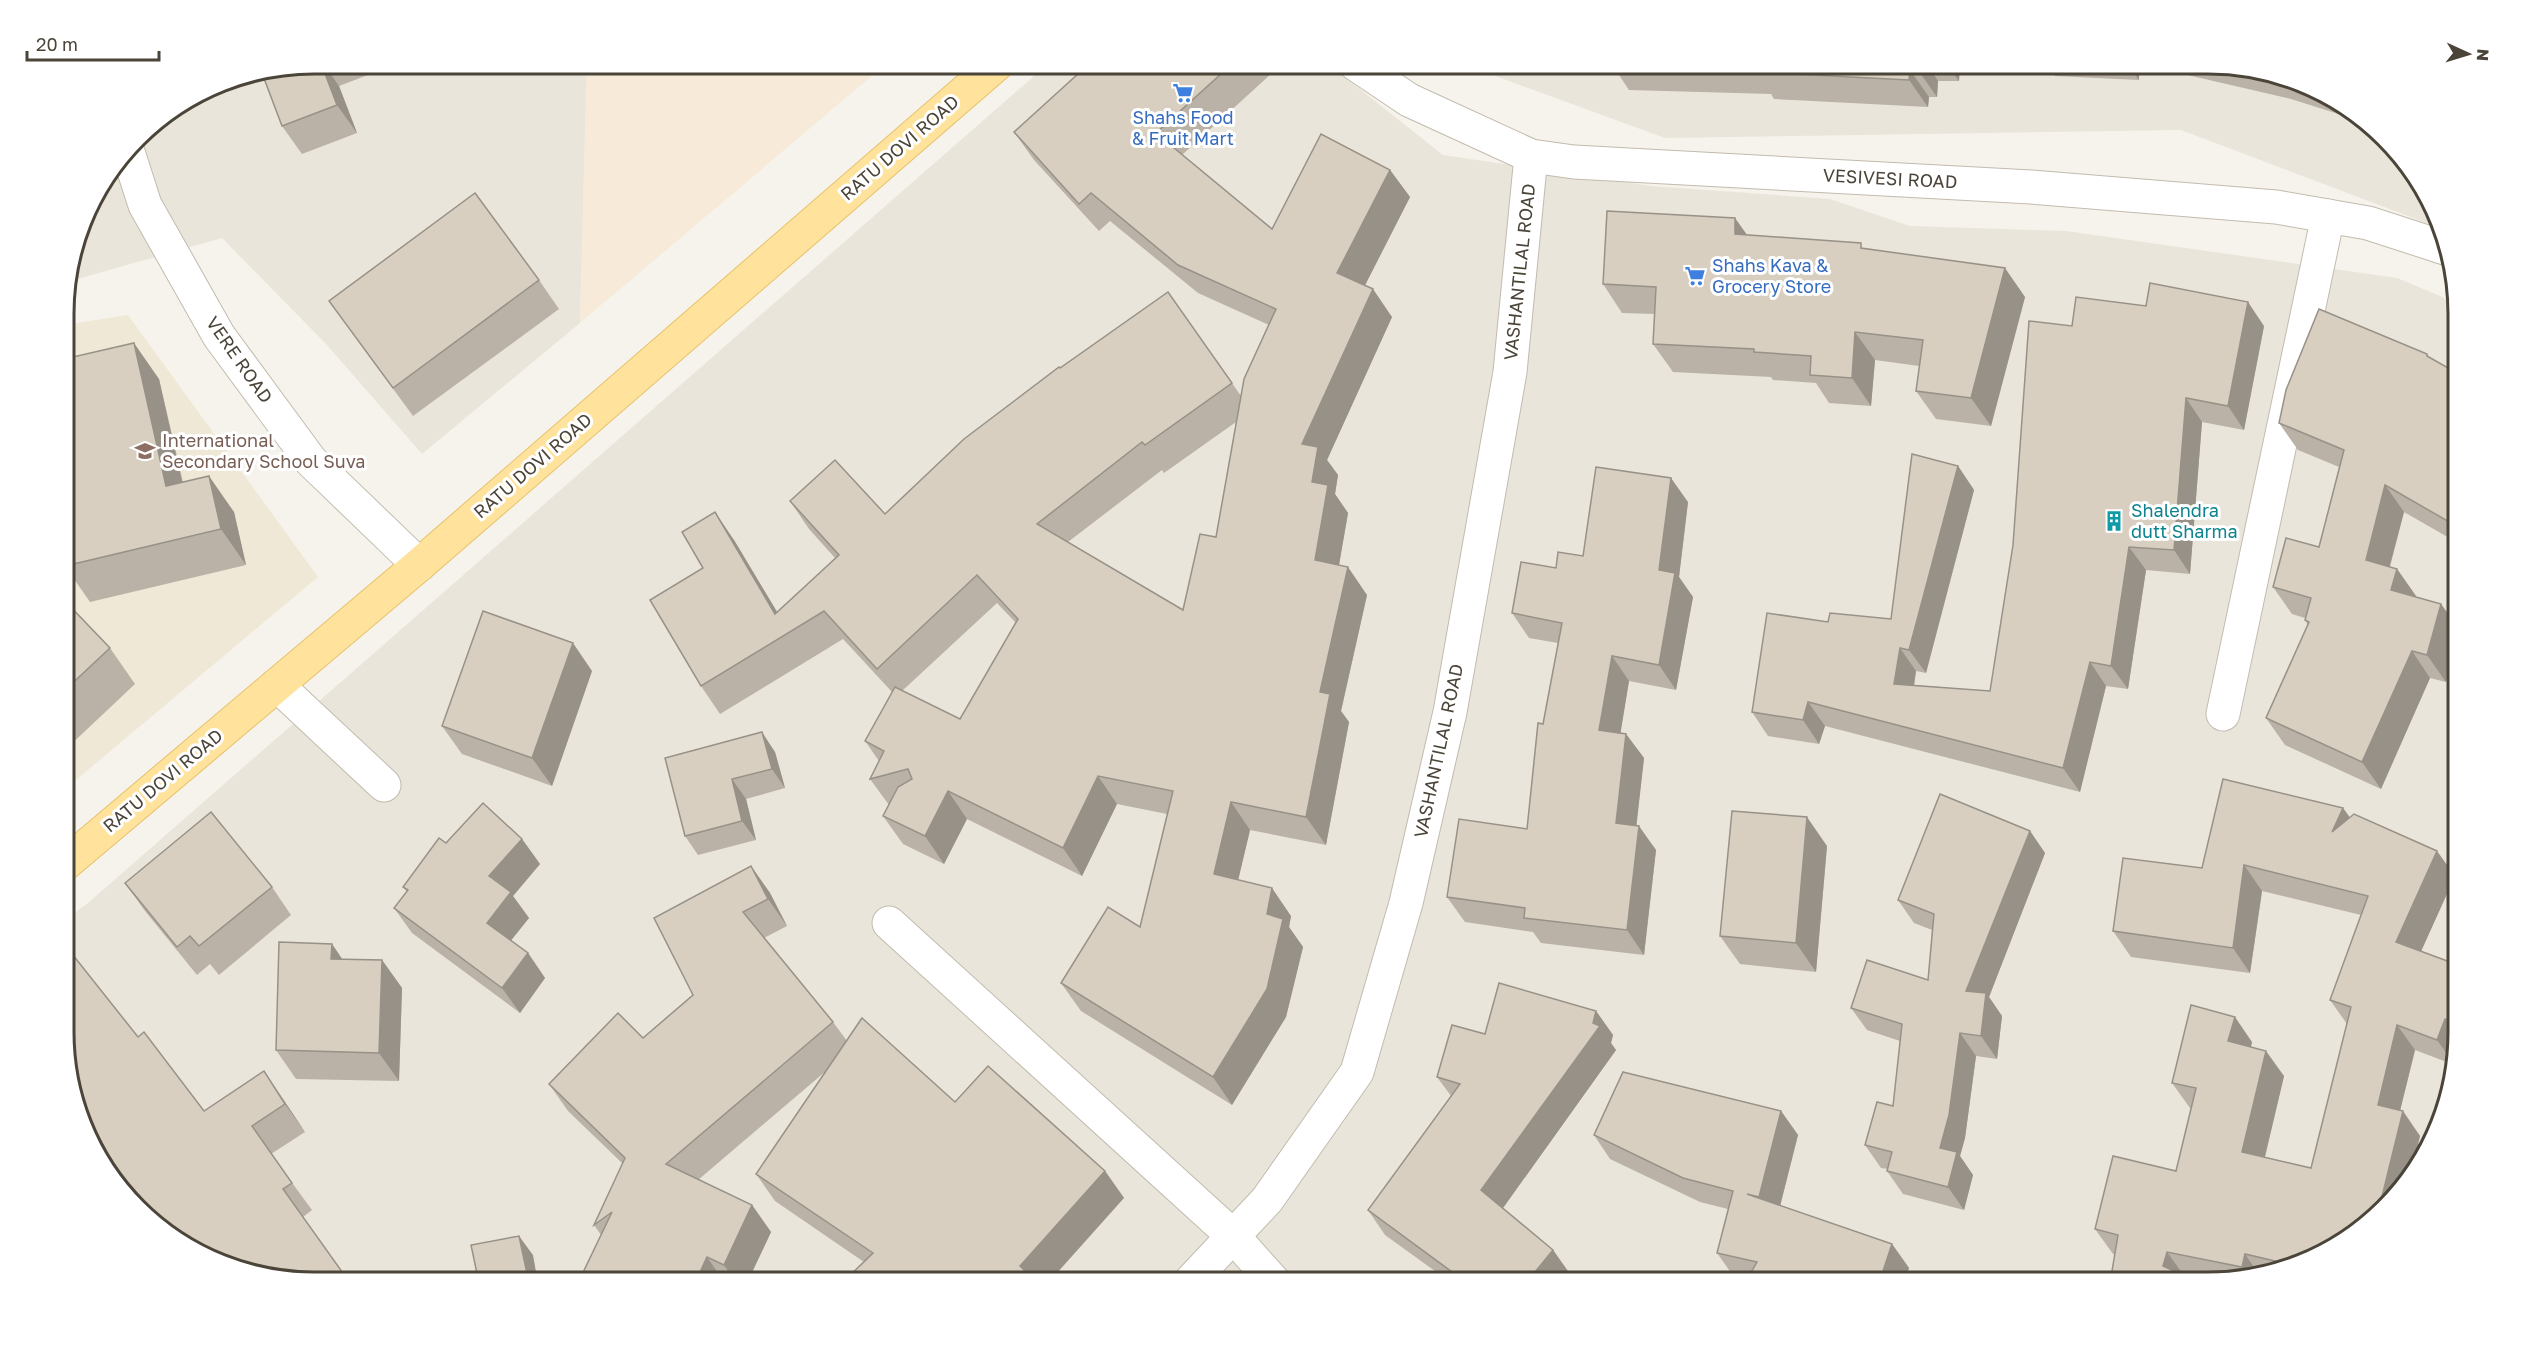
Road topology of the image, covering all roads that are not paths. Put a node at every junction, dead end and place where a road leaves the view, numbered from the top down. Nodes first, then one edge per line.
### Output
1 (985, 74) edge
2 (1370, 74) edge
3 (1531, 156) junction
4 (130, 158) edge
5 (2328, 216) junction
6 (2439, 246) edge
7 (418, 566) junction
8 (277, 685) junction
9 (2223, 714) dead end
10 (384, 785) dead end
11 (74, 856) edge
12 (889, 923) dead end
13 (1233, 1236) junction
14 (1199, 1272) edge
15 (1265, 1272) edge

1 - 7 main road, RATU DOVI ROAD
2 - 3 street, VESIVESI ROAD
3 - 5 street, VESIVESI ROAD
3 - 13 street, VASHANTILAL ROAD
4 - 7 street, VERE ROAD
5 - 6 street, VESIVESI ROAD
5 - 9 street
7 - 8 main road, RATU DOVI ROAD
8 - 10 street
8 - 11 main road, RATU DOVI ROAD
12 - 13 street
13 - 14 street, VASHANTILAL ROAD
13 - 15 street

